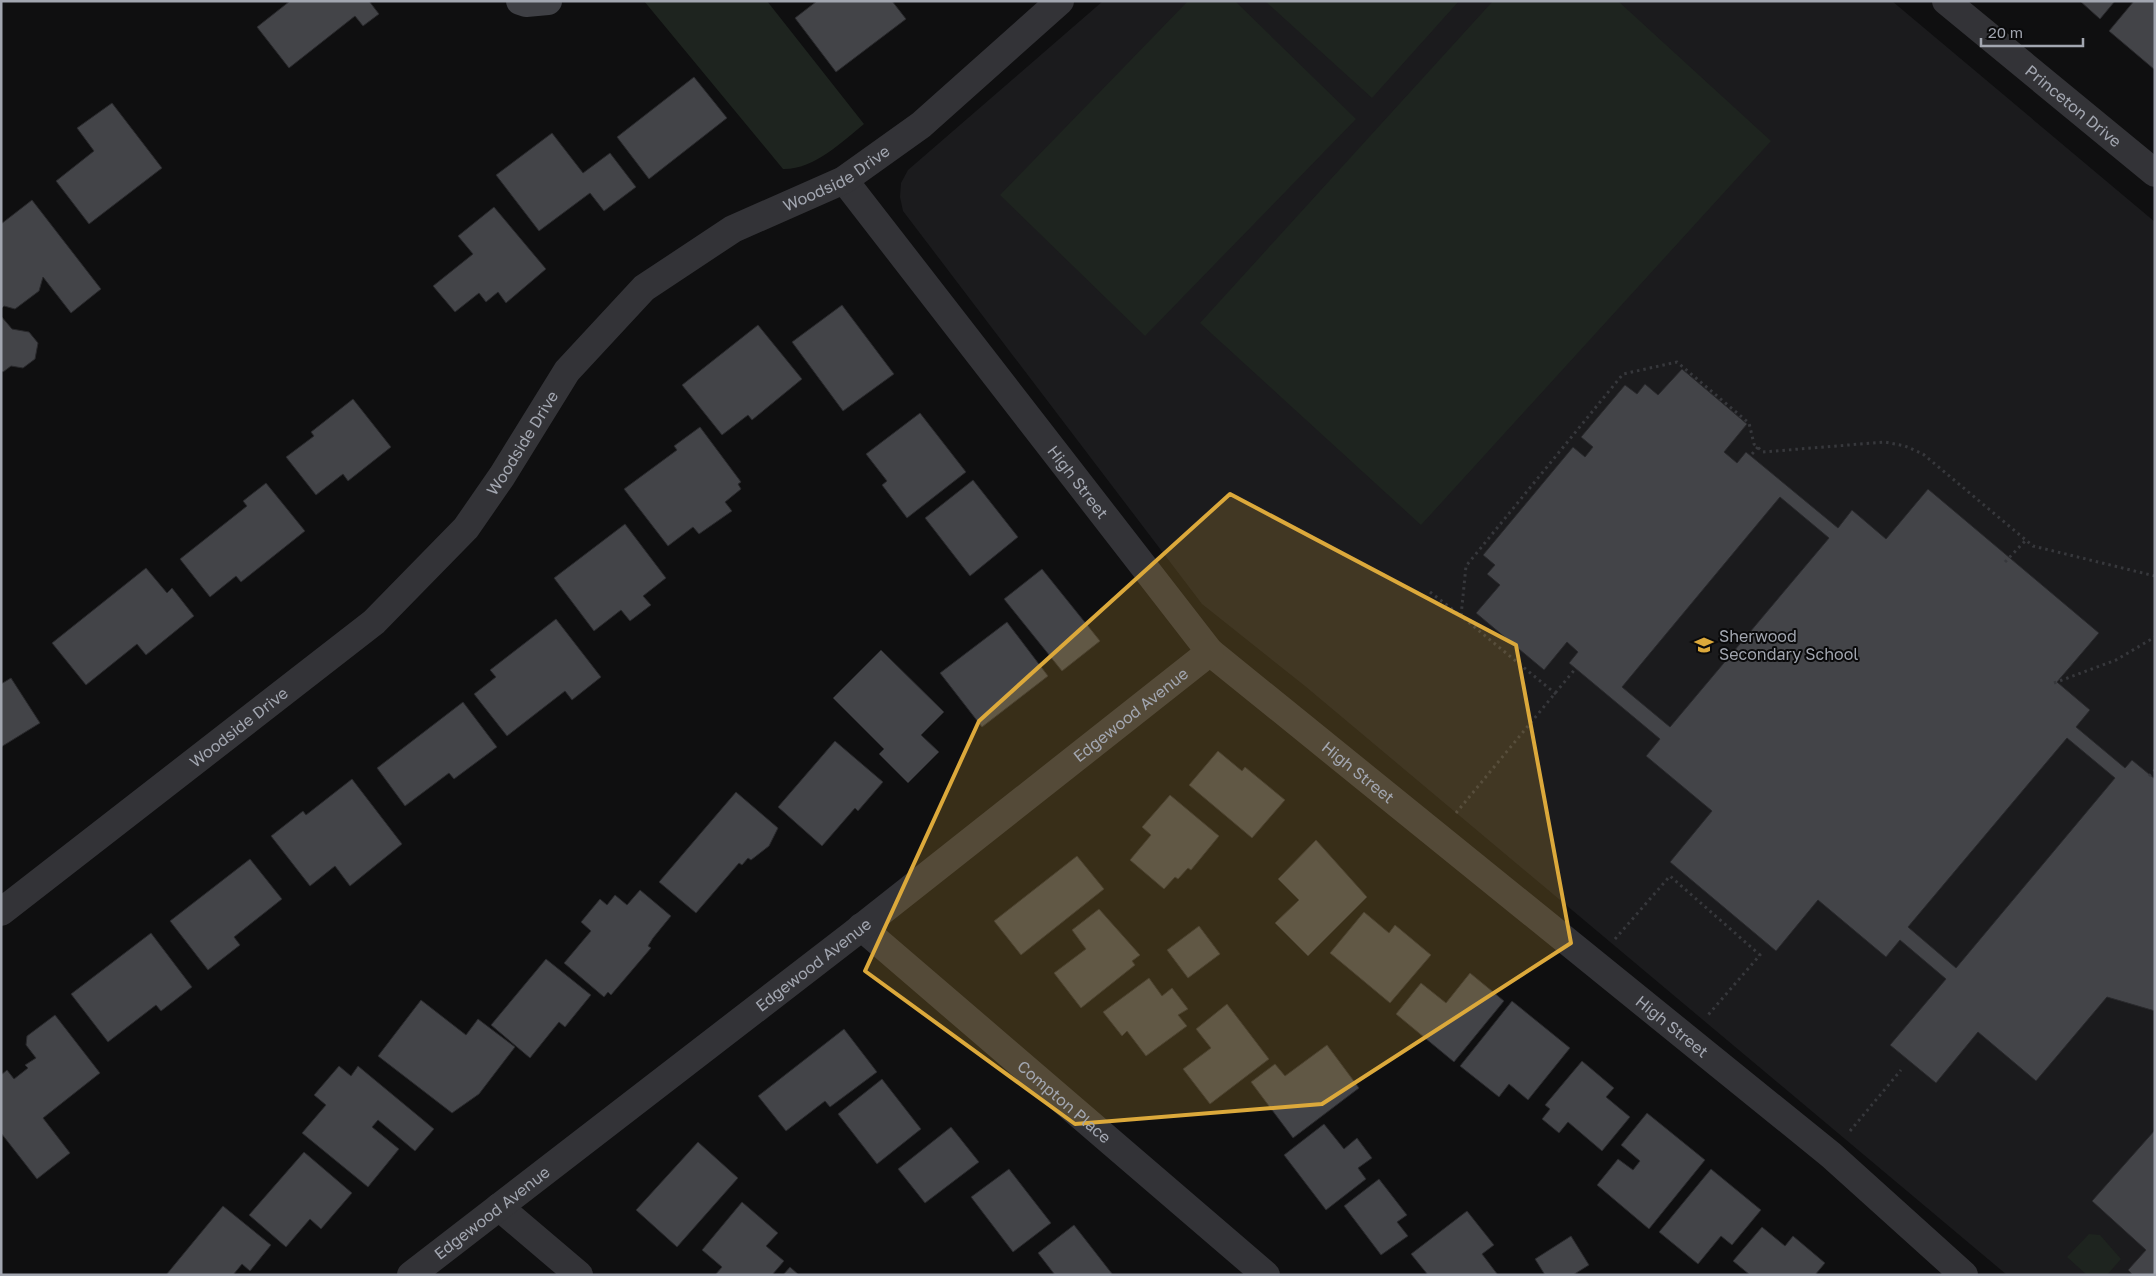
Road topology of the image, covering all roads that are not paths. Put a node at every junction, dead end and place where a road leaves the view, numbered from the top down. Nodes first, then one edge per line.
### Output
1 (520, 1) edge
2 (548, 1) edge
3 (1060, 1) edge
4 (1946, 1) edge
5 (2155, 173) edge
6 (844, 180) junction
7 (1210, 652) junction
8 (1, 912) edge
9 (861, 927) junction
10 (499, 1207) junction
11 (411, 1275) edge
12 (579, 1275) edge
13 (1266, 1275) edge
14 (1964, 1275) edge

1 - 2 main road
3 - 6 street, Woodside Drive
4 - 5 street, Princeton Drive
6 - 7 street, High Street
6 - 8 street, Woodside Drive
7 - 9 street, Edgewood Avenue
7 - 14 street, High Street
9 - 10 street, Edgewood Avenue
9 - 13 street, Compton Place
10 - 11 street, Edgewood Avenue
10 - 12 street

